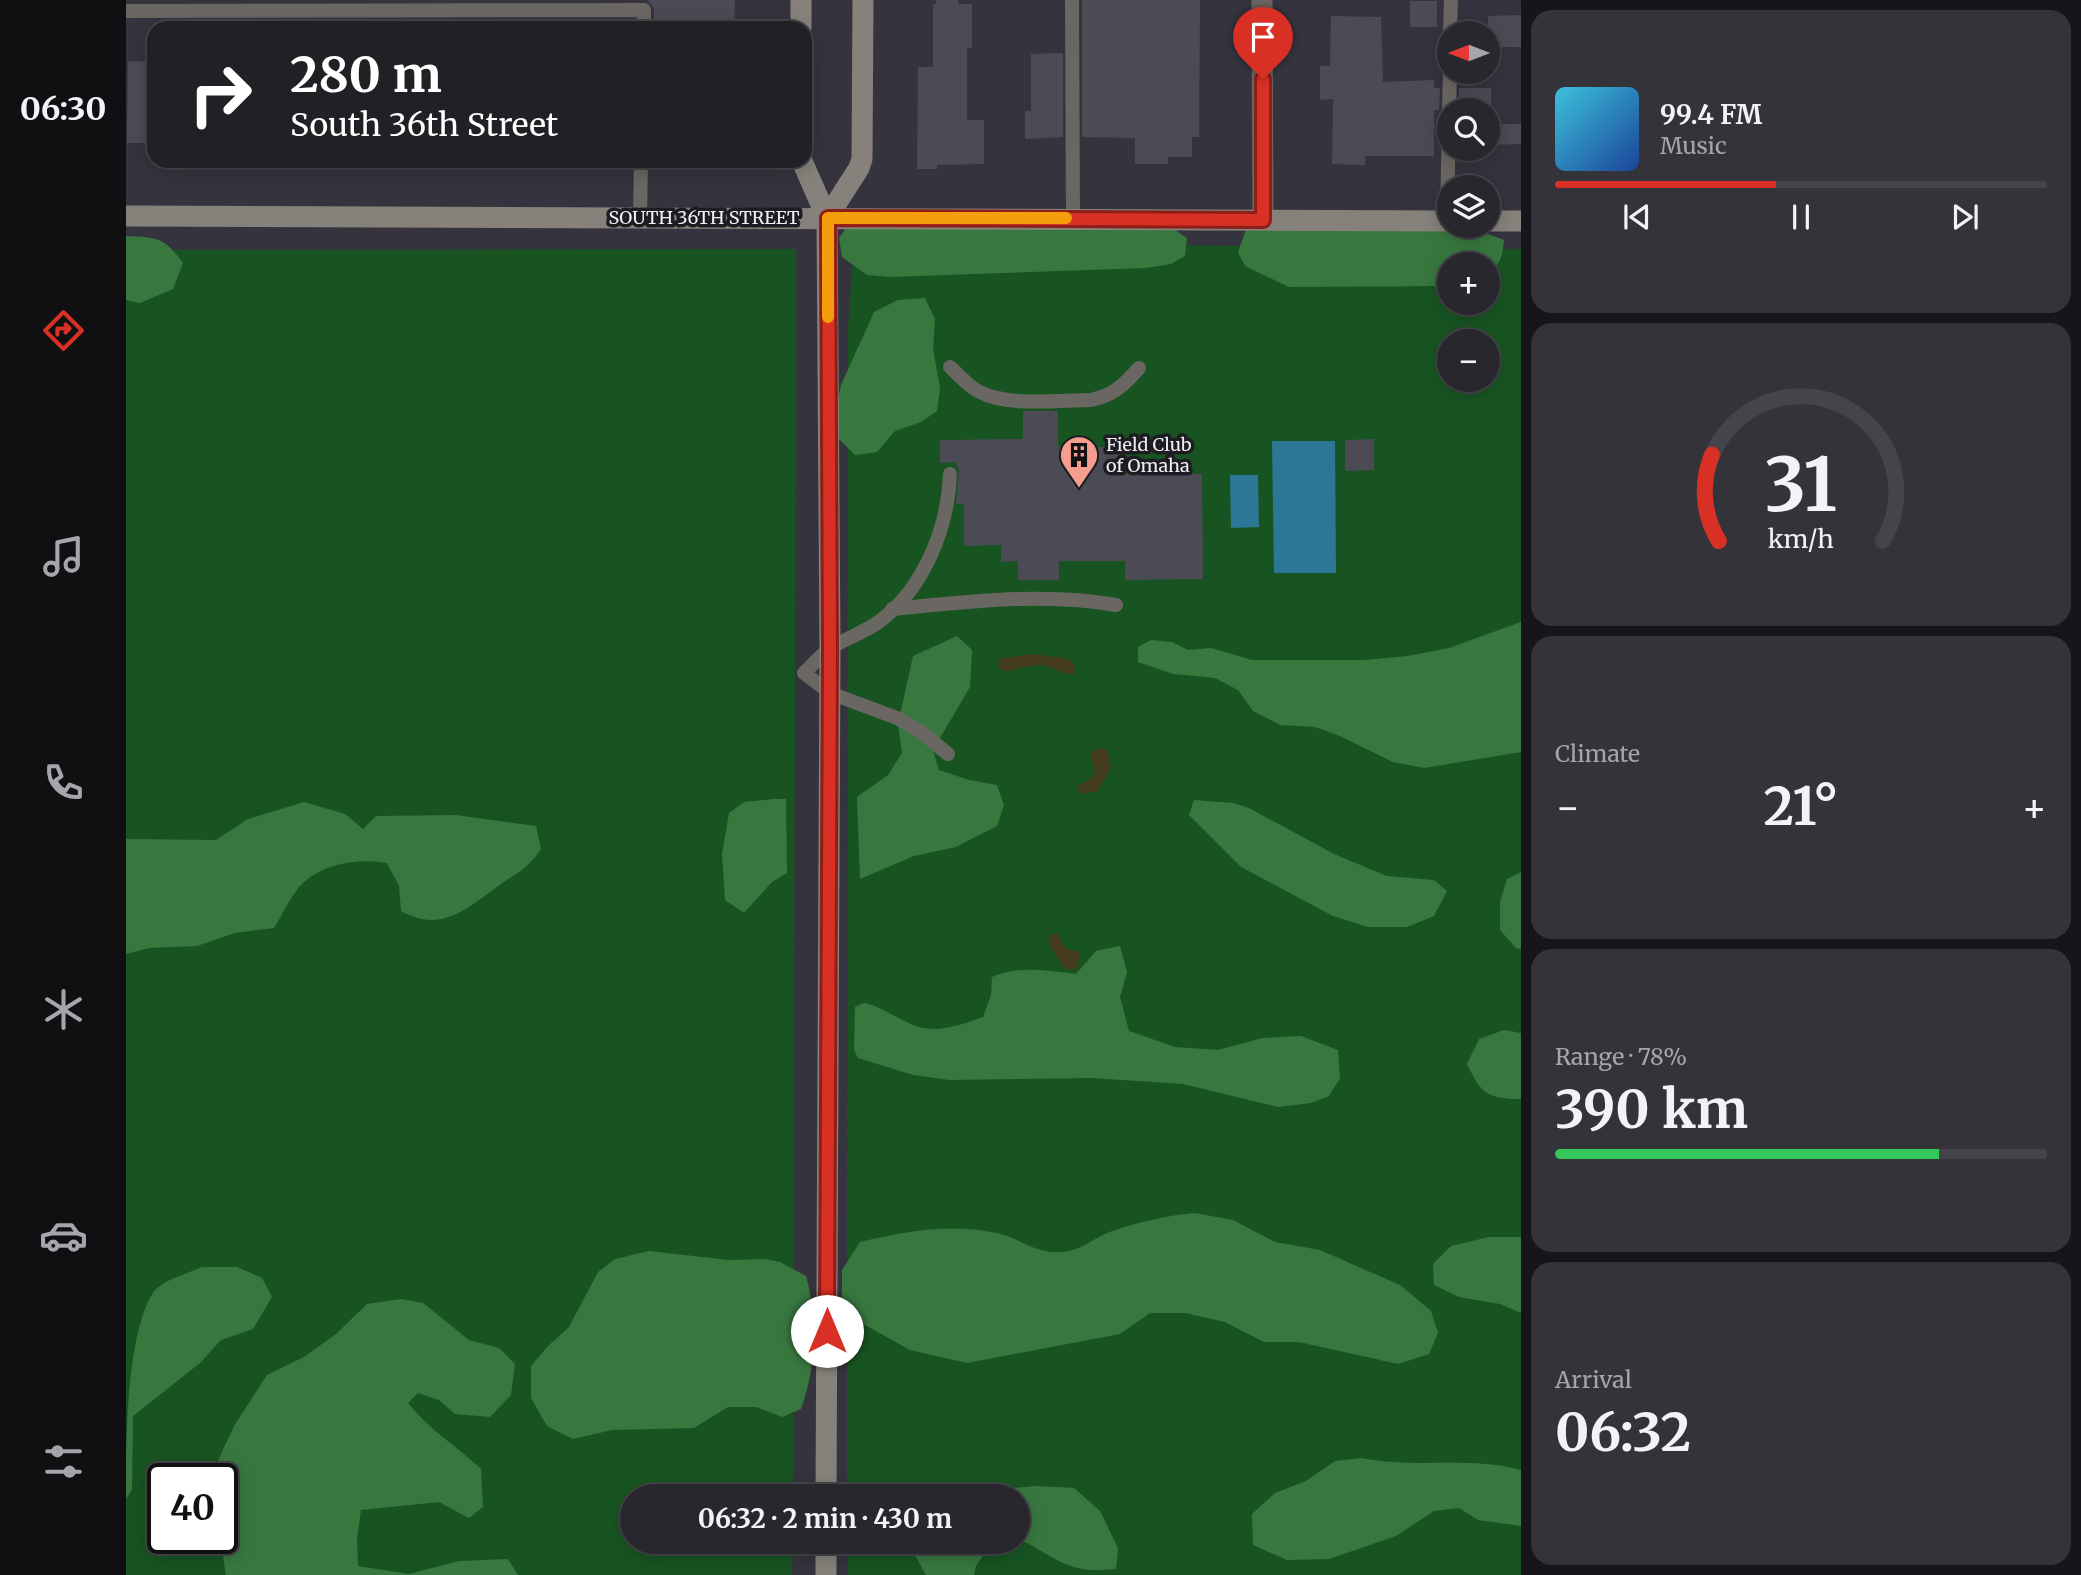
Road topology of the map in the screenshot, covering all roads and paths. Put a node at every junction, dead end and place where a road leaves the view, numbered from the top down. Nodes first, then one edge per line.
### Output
1 (801, 0) edge
2 (863, 0) edge
3 (1072, 0) edge
4 (1262, 0) edge
5 (1451, 0) edge
6 (126, 11) edge
7 (644, 21) edge
8 (801, 21) edge
9 (1450, 21) edge
10 (641, 168) edge
11 (805, 168) edge
12 (126, 216) edge
13 (640, 217) junction
14 (828, 218) junction
15 (1073, 218) junction
16 (1263, 220) junction
17 (1437, 221) edge
18 (1500, 221) edge
19 (1521, 221) edge
20 (950, 368) dead end
21 (1139, 368) dead end
22 (950, 474) dead end
23 (1116, 605) dead end
24 (892, 609) junction
25 (830, 649) junction
26 (830, 693) junction
27 (948, 754) dead end
28 (826, 1484) edge
29 (826, 1554) edge
30 (826, 1575) edge

1 - 8 street
2 - 14 street
3 - 15 lane
4 - 16 street
5 - 9 lane
6 - 7 lane
10 - 13 lane
11 - 14 street
12 - 13 street, SOUTH 36TH STREET
13 - 14 street, SOUTH 36TH STREET
14 - 15 street, SOUTH 36TH STREET
14 - 25 street
15 - 16 street, SOUTH 36TH STREET
16 - 17 street, SOUTH 36TH STREET
18 - 19 street
20 - 21 lane
22 - 24 lane
23 - 24 lane
24 - 25 lane
25 - 26 street
26 - 27 lane
26 - 28 street
29 - 30 street

